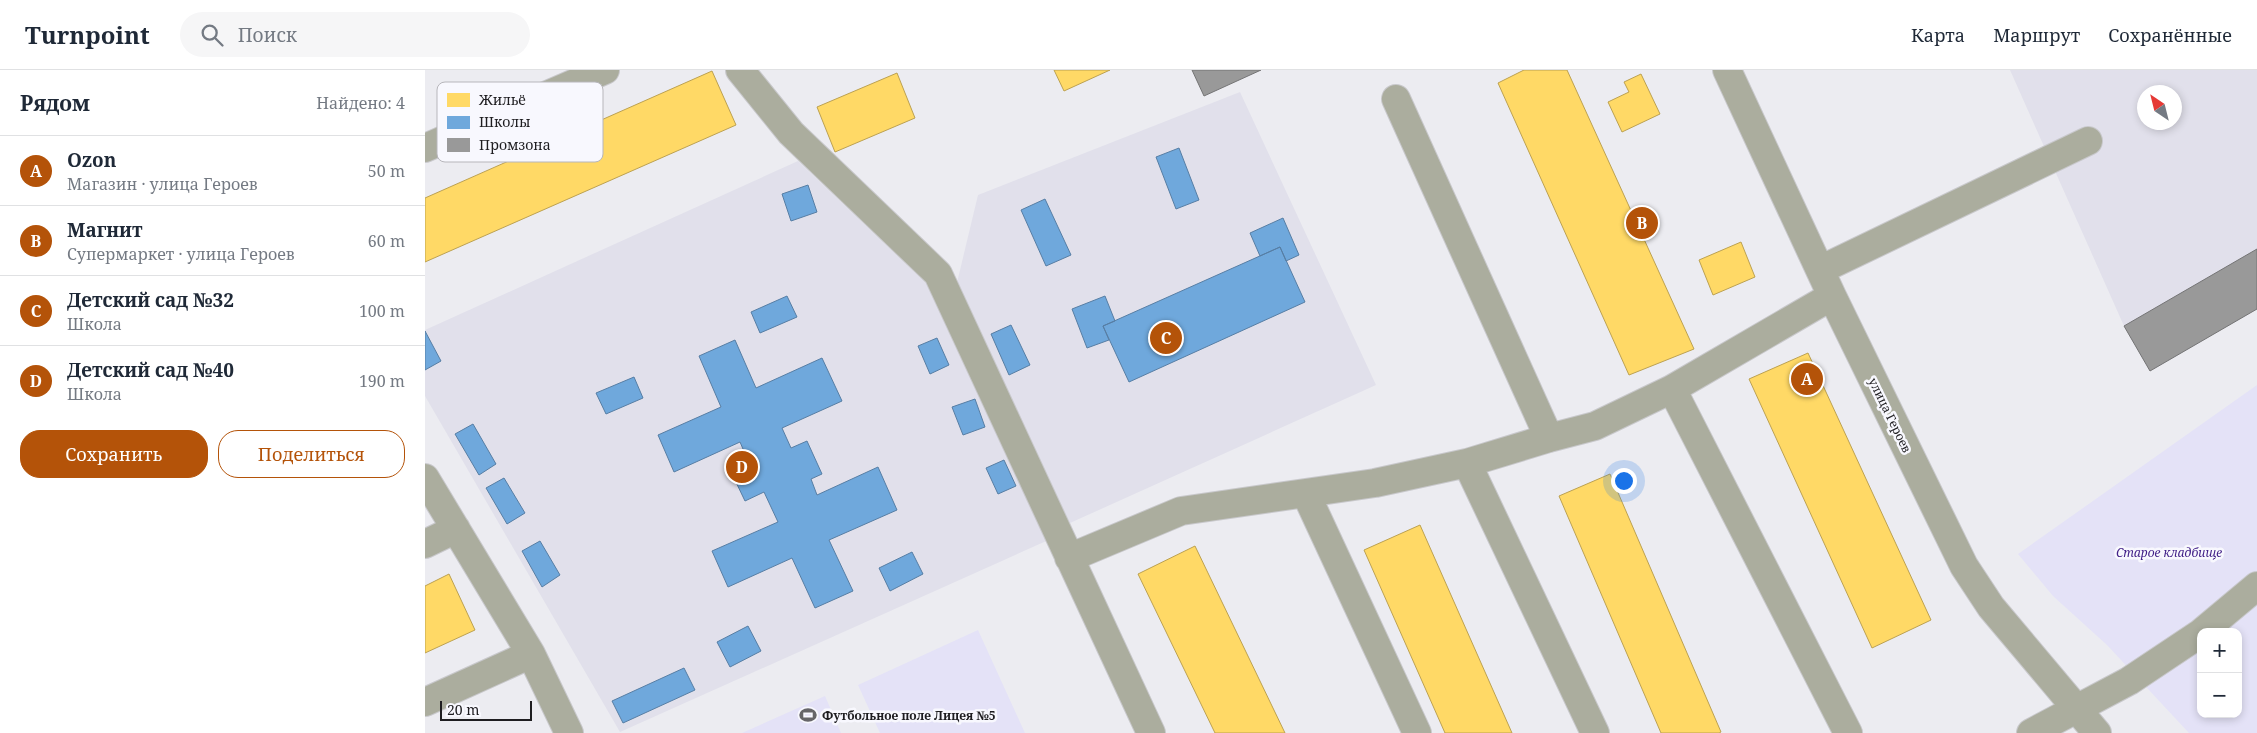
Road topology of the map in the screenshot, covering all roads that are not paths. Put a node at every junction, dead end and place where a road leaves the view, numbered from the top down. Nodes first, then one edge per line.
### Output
1 (605, 70) edge
2 (740, 70) edge
3 (1727, 70) edge
4 (577, 82) edge
5 (1396, 99) dead end
6 (2088, 141) dead end
7 (437, 143) edge
8 (425, 148) edge
9 (1820, 270) junction
10 (1832, 296) junction
11 (1672, 389) junction
12 (1549, 438) junction
13 (1467, 463) junction
14 (425, 478) edge
15 (1306, 494) junction
16 (456, 530) junction
17 (425, 544) edge
18 (1069, 558) junction
19 (2257, 586) edge
20 (2207, 628) edge
21 (2197, 635) edge
22 (531, 654) junction
23 (425, 702) edge
24 (2078, 710) junction
25 (569, 733) edge
26 (1151, 733) edge
27 (1417, 733) edge
28 (1595, 733) edge
29 (1848, 733) edge
30 (2031, 733) edge
31 (2097, 733) edge

1 - 4 street
2 - 18 street
3 - 9 street, улица Героев
5 - 12 street
6 - 9 street
7 - 8 street
9 - 10 street, улица Героев
10 - 11 street
10 - 24 street, улица Героев
11 - 12 street
11 - 29 street
12 - 13 street
13 - 15 street
13 - 28 street
14 - 16 street
15 - 18 street
15 - 27 street
16 - 17 street
16 - 22 street
18 - 26 street
19 - 20 street
21 - 24 street
22 - 23 street
22 - 25 street
24 - 30 street
24 - 31 street, улица Героев

